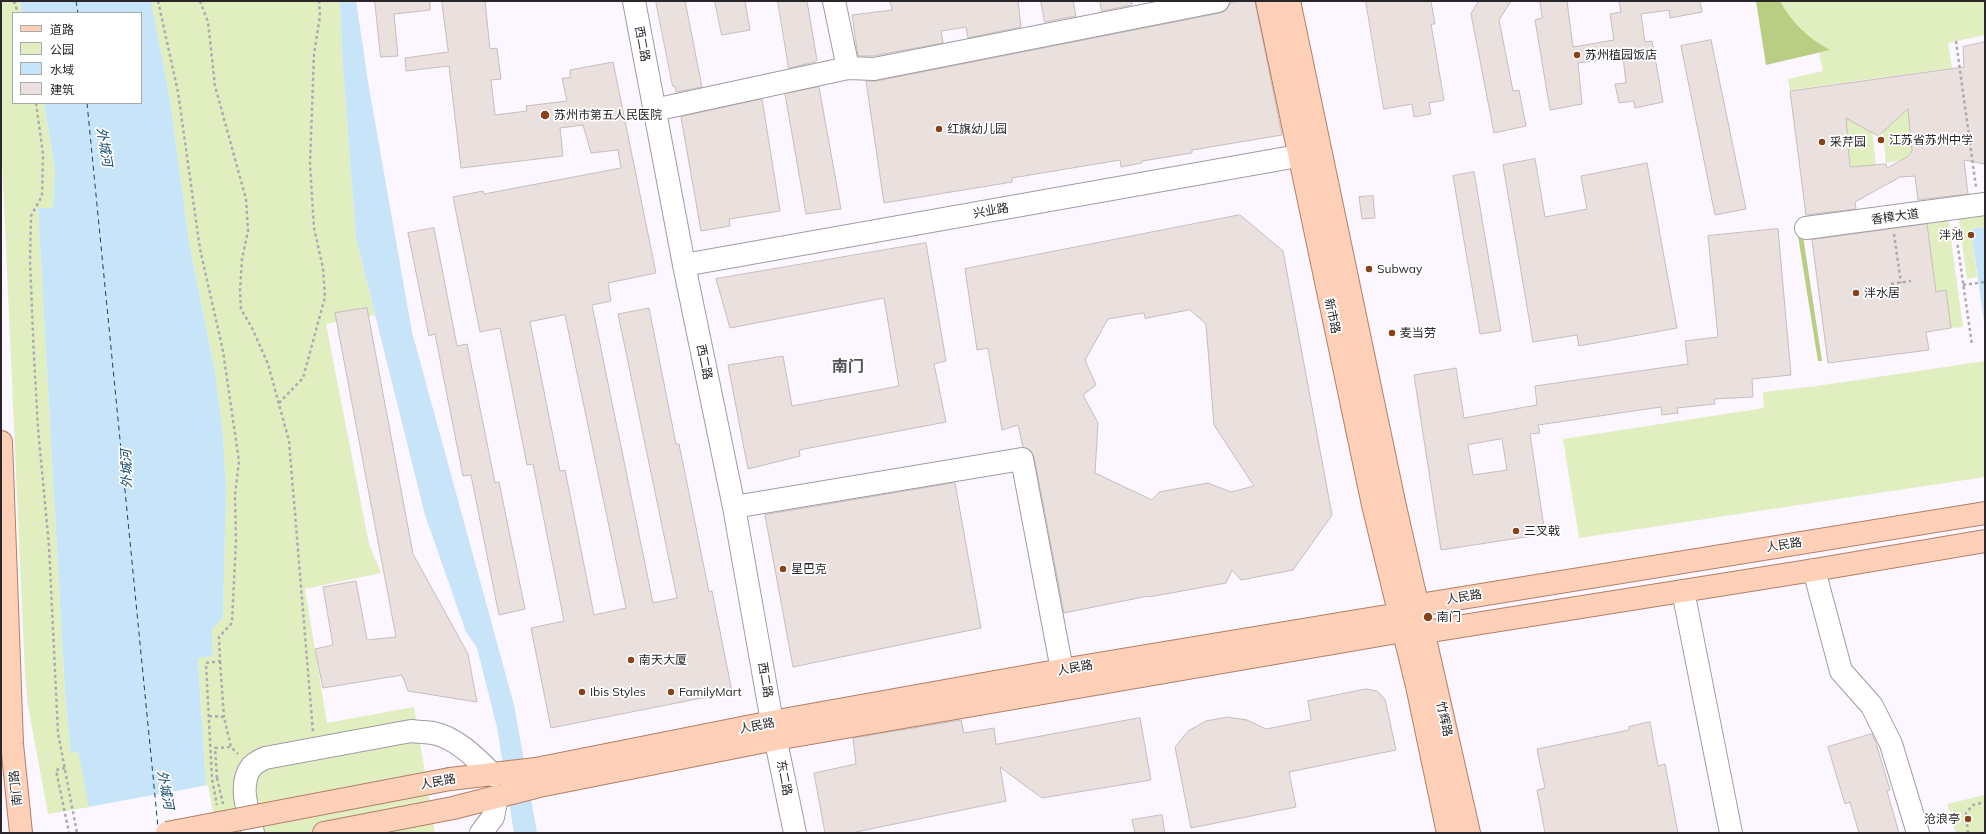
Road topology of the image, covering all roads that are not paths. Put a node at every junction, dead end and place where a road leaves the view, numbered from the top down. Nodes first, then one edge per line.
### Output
1 (634, 1) edge
2 (834, 1) edge
3 (1218, 1) edge
4 (1267, 1) edge
5 (1289, 1) edge
6 (848, 68) junction
7 (654, 110) junction
8 (1298, 156) junction
9 (1982, 205) edge
10 (1806, 228) dead end
11 (684, 265) junction
12 (1, 442) edge
13 (734, 507) junction
14 (1985, 513) edge
15 (1985, 541) edge
16 (1814, 570) junction
17 (1683, 591) junction
18 (1419, 605) junction
19 (1401, 622) junction
20 (1425, 632) junction
21 (1062, 670) junction
22 (774, 731) junction
23 (6, 744) edge
24 (493, 774) junction
25 (537, 778) junction
26 (497, 797) junction
27 (21, 833) edge
28 (167, 833) edge
29 (253, 833) edge
30 (324, 833) edge
31 (480, 833) edge
32 (795, 833) edge
33 (1448, 833) edge
34 (1469, 833) edge
35 (1731, 833) edge
36 (1918, 833) edge

1 - 7 street, 西二路
2 - 6 street
3 - 6 street
4 - 8 main road, 新市路
5 - 18 main road, 新市路
6 - 7 street
7 - 11 street, 西二路
8 - 11 street, 兴业路
8 - 19 main road, 新市路
9 - 10 street, 香樟大道
11 - 13 street, 西二路
12 - 23 main road, 南门路
13 - 21 street
13 - 22 street, 西二路
14 - 18 main road, 人民路
15 - 16 main road, 人民路
16 - 17 main road, 人民路
16 - 36 street
17 - 20 main road, 人民路
17 - 35 street
18 - 19 main road, 人民路
18 - 20 main road, 竹辉路
19 - 20 main road, 人民路
19 - 21 main road, 人民路
19 - 22 main road, 人民路
19 - 33 main road, 竹辉路
20 - 34 main road, 竹辉路
21 - 22 main road, 人民路
22 - 25 main road, 人民路
22 - 32 street, 东二路
23 - 27 main road, 南门路
24 - 25 main road, 人民路
24 - 28 main road, 人民路, bridge
24 - 29 street
25 - 26 main road, 人民路
26 - 30 main road, 人民路
26 - 31 street

